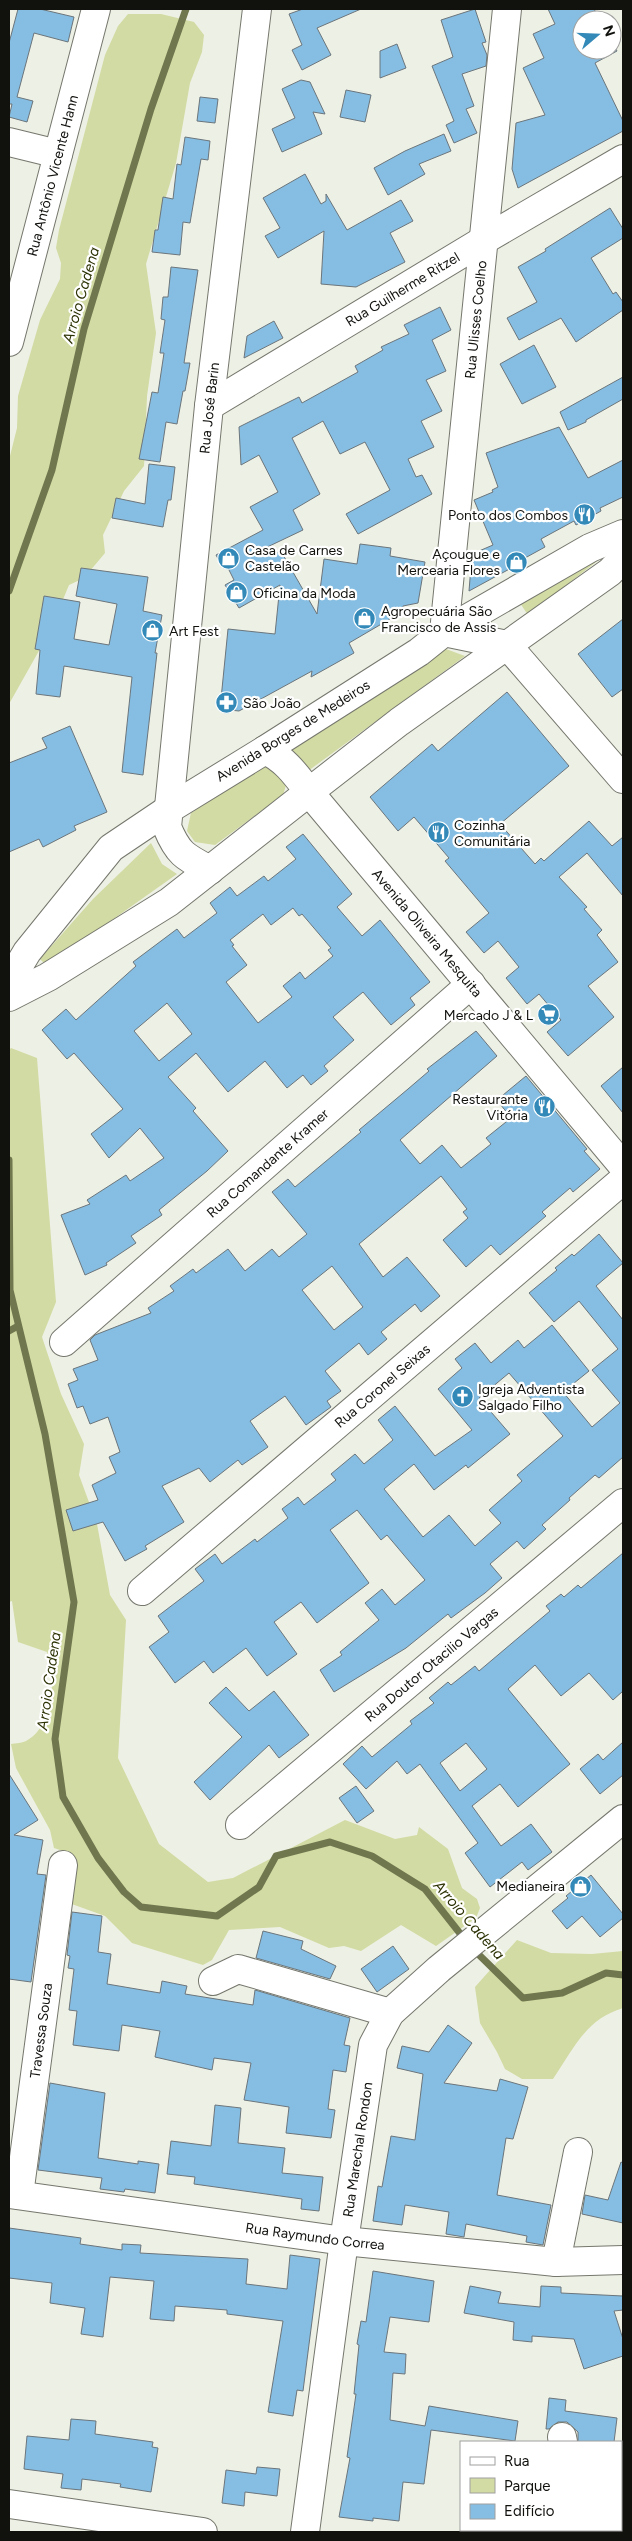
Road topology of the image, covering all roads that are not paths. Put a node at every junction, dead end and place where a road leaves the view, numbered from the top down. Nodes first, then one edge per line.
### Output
1 (96, 9) edge
2 (257, 9) edge
3 (506, 9) edge
4 (9, 142) edge
5 (58, 154) junction
6 (623, 159) edge
7 (484, 240) junction
8 (9, 342) edge
9 (209, 406) junction
10 (623, 534) edge
11 (623, 558) edge
12 (444, 632) junction
13 (507, 645) junction
14 (265, 750) junction
15 (623, 779) edge
16 (309, 792) junction
17 (168, 809) junction
18 (210, 870) junction
19 (9, 982) edge
20 (471, 984) junction
21 (9, 997) edge
22 (623, 1166) edge
23 (623, 1180) edge
24 (64, 1342) dead end
25 (623, 1503) edge
26 (142, 1591) dead end
27 (623, 1819) edge
28 (240, 1825) dead end
29 (63, 1865) dead end
30 (214, 1981) dead end
31 (390, 2013) junction
32 (578, 2152) dead end
33 (14, 2195) edge
34 (344, 2241) junction
35 (623, 2260) edge
36 (556, 2262) junction
37 (9, 2504) edge
38 (203, 2532) edge
39 (305, 2532) edge

1 - 5 street, Rua Antônio Vicente Hann
2 - 9 street, Rua José Barin
3 - 7 street, Rua Ulisses Coelho
4 - 5 street
5 - 8 street, Rua Antônio Vicente Hann
6 - 7 street, Rua Guilherme Ritzel
7 - 9 street, Rua Guilherme Ritzel
7 - 12 street, Rua Ulisses Coelho
9 - 17 street, Rua José Barin
10 - 12 street, Avenida Borges de Medeiros
11 - 13 street
12 - 13 street
12 - 14 street, Avenida Borges de Medeiros
13 - 15 street
13 - 16 street
14 - 16 street, Avenida Oliveira Mesquita
14 - 17 street, Avenida Borges de Medeiros
16 - 18 street
16 - 20 street, Avenida Oliveira Mesquita
17 - 18 street, Rua José Barin
17 - 19 street, Avenida Borges de Medeiros
18 - 21 street
20 - 22 street, Avenida Oliveira Mesquita
20 - 24 street, Rua Comandante Kramer
23 - 26 street, Rua Coronel Seixas
25 - 28 street, Rua Doutor Otacilio Vargas
27 - 31 street, Rua Marechal Rondon
29 - 33 street, Travessa Souza
30 - 31 street
31 - 34 street, Rua Marechal Rondon
32 - 36 street
33 - 34 street, Rua Raymundo Correa
34 - 36 street, Rua Raymundo Correa
34 - 39 street, Rua Marechal Rondon
35 - 36 street, Rua Raymundo Correa
37 - 38 street

